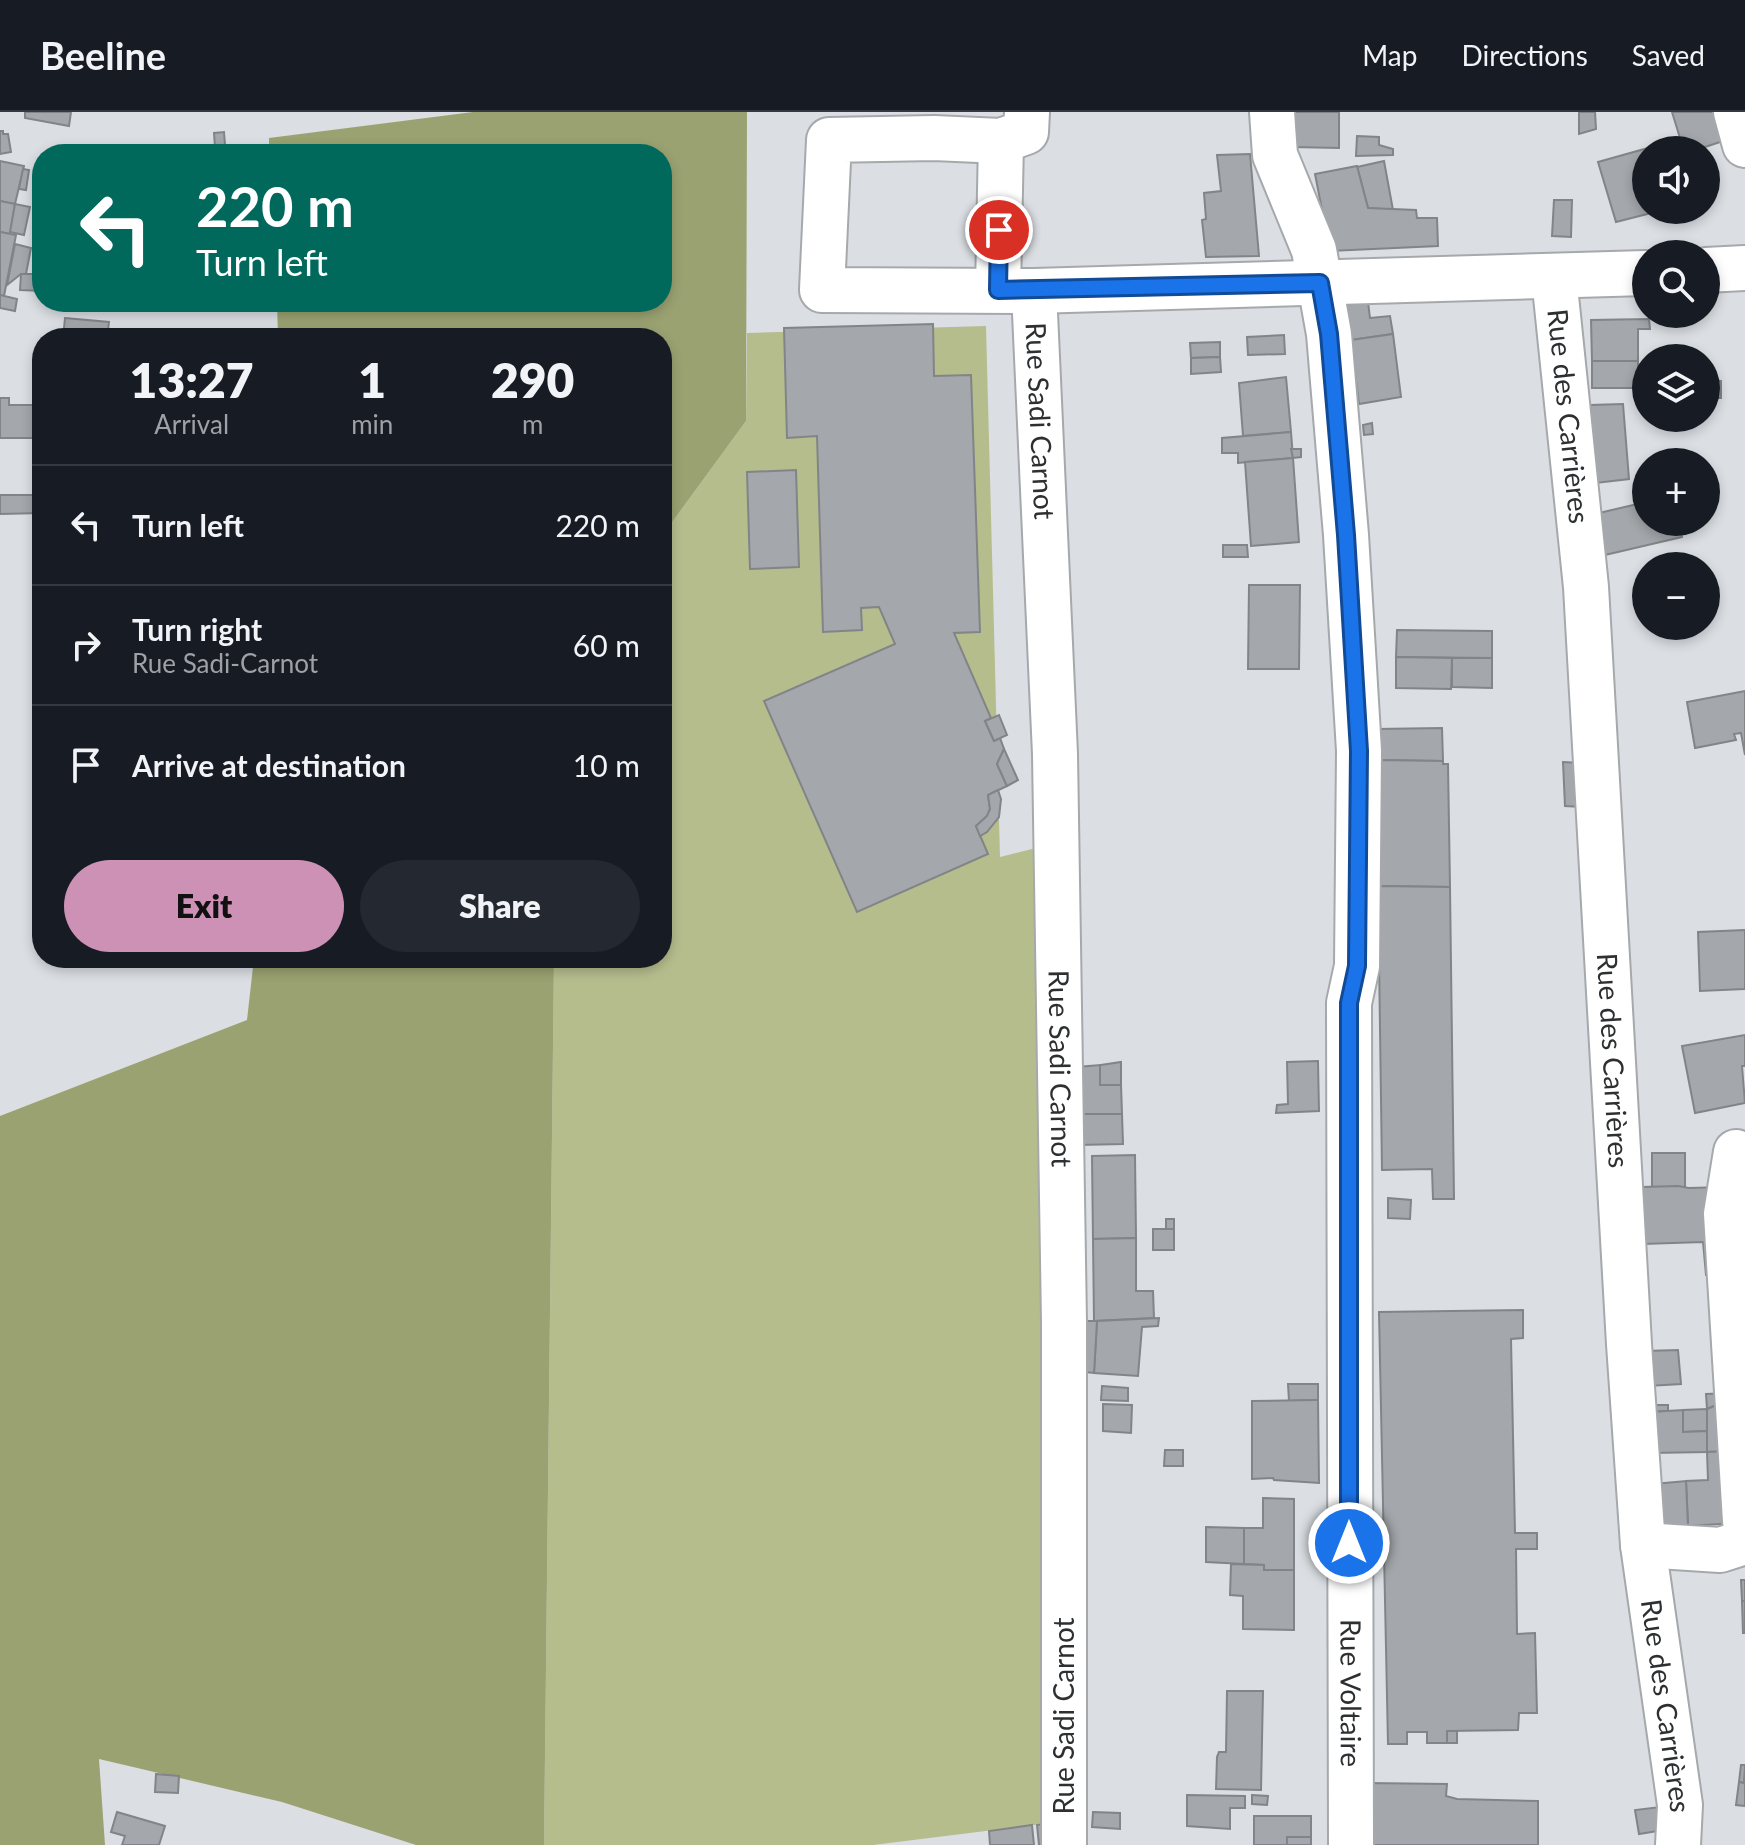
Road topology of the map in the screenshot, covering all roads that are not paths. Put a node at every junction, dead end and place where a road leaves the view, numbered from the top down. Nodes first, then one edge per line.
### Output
1 (1272, 112) edge
2 (1736, 112) edge
3 (934, 125) edge
4 (1014, 126) edge
5 (1745, 145) edge
6 (1745, 268) edge
7 (1720, 269) edge
8 (1632, 274) edge
9 (1554, 277) junction
10 (1320, 283) junction
11 (1016, 291) junction
12 (1736, 1152) dead end
13 (1745, 1521) edge
14 (1745, 1542) edge
15 (1643, 1545) junction
16 (1064, 1845) edge
17 (1351, 1845) edge
18 (1678, 1845) edge

1 - 10 street, Rue Voltaire
2 - 5 street
3 - 4 street
3 - 11 street
4 - 11 street, Rue Sadi Carnot
6 - 7 street
8 - 9 street
9 - 10 street
9 - 15 street, Rue des Carrières
10 - 11 street
10 - 17 street, Rue Voltaire
11 - 16 street, Rue Sadi Carnot
12 - 13 street
14 - 15 street
15 - 18 street, Rue des Carrières

